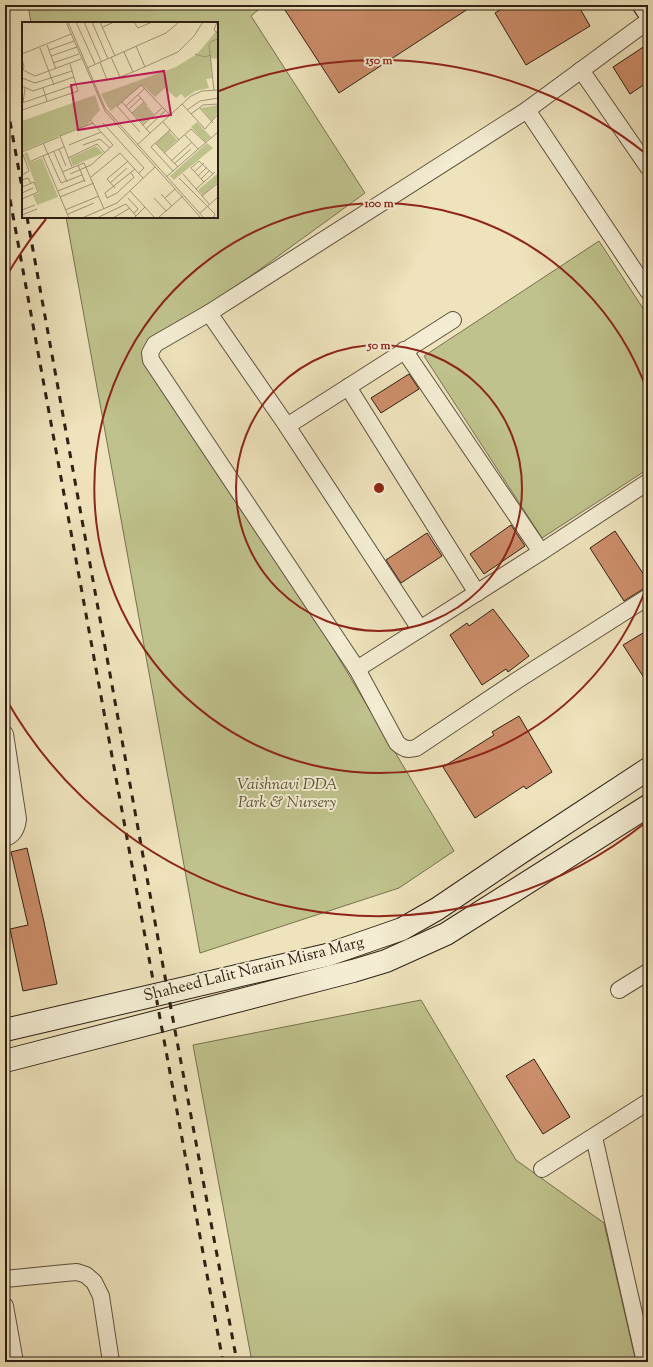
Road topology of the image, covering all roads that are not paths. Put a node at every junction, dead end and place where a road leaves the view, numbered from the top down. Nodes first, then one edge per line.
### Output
1 (644, 5) edge
2 (648, 11) edge
3 (648, 21) edge
4 (581, 70) junction
5 (527, 110) junction
6 (648, 167) edge
7 (648, 291) edge
8 (209, 313) junction
9 (453, 320) dead end
10 (404, 350) junction
11 (348, 387) junction
12 (287, 426) junction
13 (648, 482) edge
14 (541, 552) junction
15 (477, 593) junction
16 (648, 597) edge
17 (420, 629) junction
18 (356, 669) junction
19 (5, 734) edge
20 (648, 768) edge
21 (648, 806) edge
22 (5, 838) edge
23 (648, 972) edge
24 (619, 990) dead end
25 (5, 1030) edge
26 (5, 1061) edge
27 (648, 1102) edge
28 (594, 1137) junction
29 (542, 1169) dead end
30 (5, 1279) edge
31 (5, 1306) edge
32 (16, 1362) edge
33 (112, 1362) edge
34 (645, 1362) edge

1 - 2 street
3 - 4 street
4 - 5 street
4 - 6 street
5 - 7 street
5 - 8 street
8 - 12 street
8 - 18 street
9 - 10 street
10 - 11 street
10 - 14 street
11 - 12 street
11 - 15 street
12 - 17 street
13 - 14 street
14 - 15 street
15 - 17 street
16 - 18 street
17 - 18 street
19 - 22 street
20 - 25 street, Shaheed Lalit Narain Misra Marg
21 - 26 street, Shaheed Lalit Narain Misra Marg
23 - 24 street
27 - 28 street
28 - 29 street
28 - 34 street
30 - 33 street
31 - 32 street

